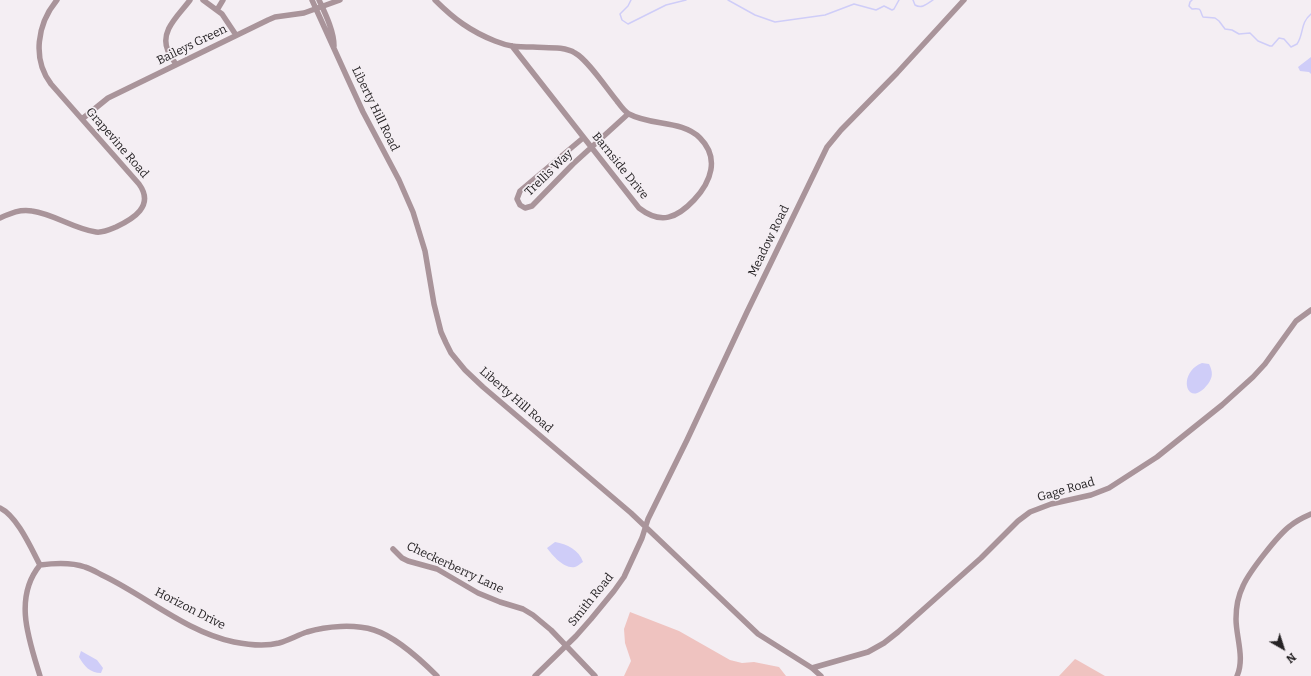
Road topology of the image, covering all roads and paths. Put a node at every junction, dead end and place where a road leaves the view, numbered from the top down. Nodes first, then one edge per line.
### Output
1 (57, 0) edge
2 (190, 0) edge
3 (204, 0) edge
4 (223, 0) edge
5 (312, 0) edge
6 (319, 0) edge
7 (340, 0) edge
8 (435, 0) edge
9 (964, 0) edge
10 (319, 7) junction
11 (217, 10) junction
12 (236, 35) junction
13 (512, 46) junction
14 (176, 65) junction
15 (628, 114) junction
16 (82, 119) junction
17 (583, 138) junction
18 (591, 148) junction
19 (0, 218) edge
20 (1311, 310) edge
21 (0, 508) edge
22 (1311, 514) edge
23 (645, 527) junction
24 (393, 549) dead end
25 (40, 565) junction
26 (565, 646) junction
27 (812, 668) junction
28 (40, 676) edge
29 (437, 676) edge
30 (535, 676) edge
31 (595, 676) edge
32 (820, 676) edge
33 (1237, 676) edge

1 - 16 street, Grapevine Road
2 - 14 street
3 - 11 street
4 - 11 street
5 - 10 street, Liberty Hill Road
6 - 10 street, Liberty Hill Road
7 - 10 street, Baileys Green
8 - 13 street
9 - 23 street, Meadow Road
10 - 12 street, Baileys Green
10 - 23 street, Liberty Hill Road
11 - 12 street
12 - 14 street, Baileys Green
13 - 15 street
13 - 17 street, Barnside Drive
14 - 16 street, Baileys Green
15 - 18 street, Trellis Way
15 - 18 street, Barnside Drive
16 - 19 street, Grapevine Road
17 - 18 street, Barnside Drive
17 - 18 street, Trellis Way
20 - 27 street, Gage Road
21 - 25 street
22 - 33 street
23 - 26 street, Smith Road
23 - 27 street, Liberty Hill Road
24 - 26 street, Checkerberry Lane
25 - 28 street
25 - 29 street, Horizon Drive
26 - 30 street, Smith Road
26 - 31 street, Checkerberry Lane
27 - 32 street, Liberty Hill Road

